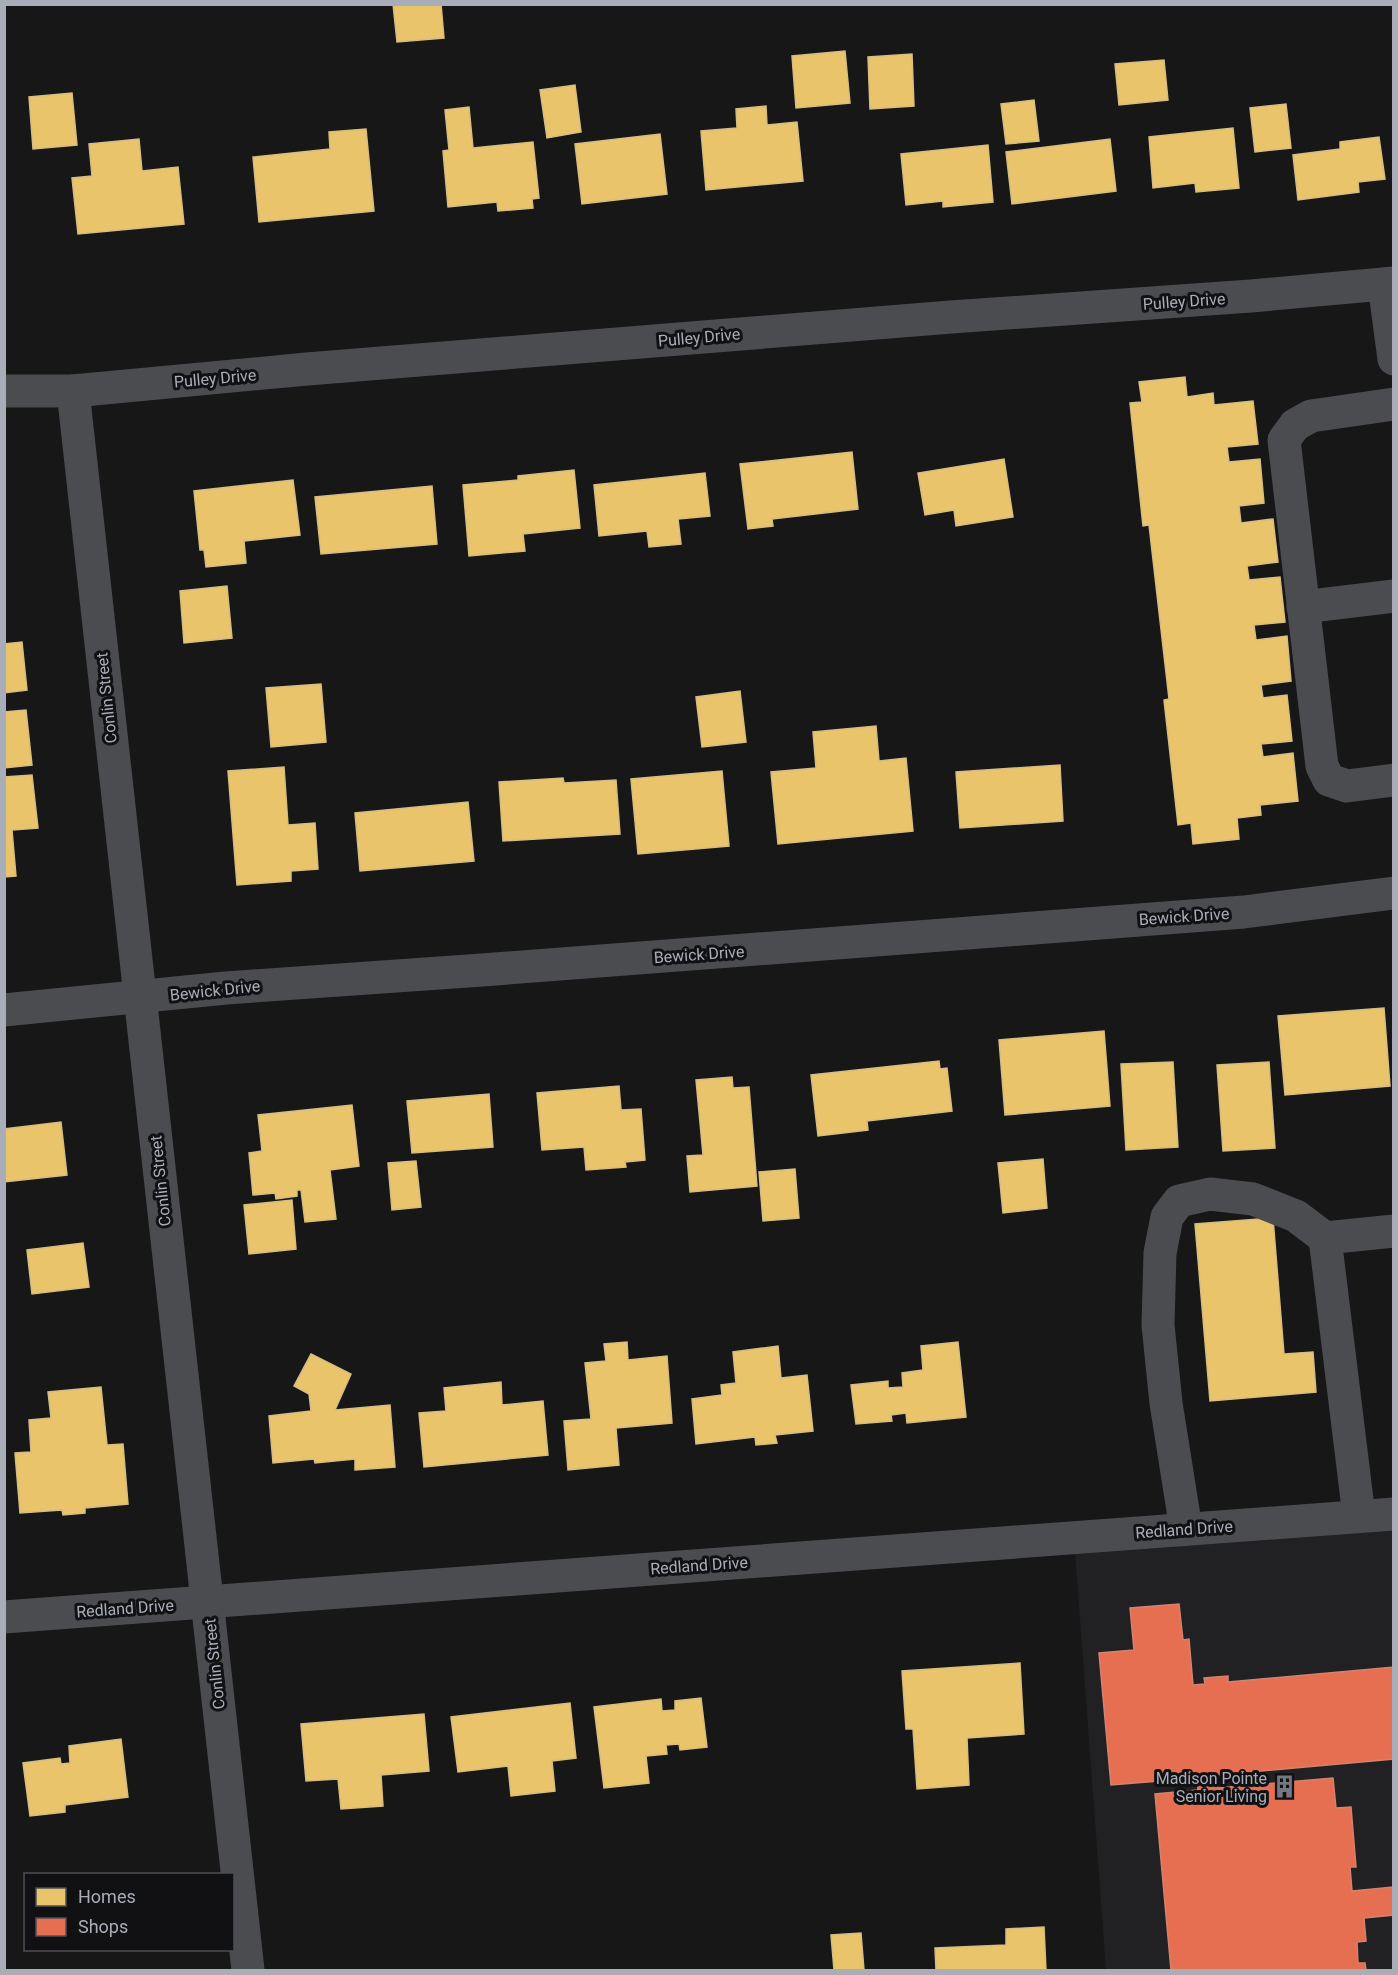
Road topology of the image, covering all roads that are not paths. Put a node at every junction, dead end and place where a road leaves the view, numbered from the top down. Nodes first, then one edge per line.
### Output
1 (1389, 284) edge
2 (1394, 358) edge
3 (4, 391) edge
4 (72, 391) junction
5 (1394, 404) edge
6 (1394, 596) edge
7 (1303, 607) junction
8 (1394, 780) edge
9 (1394, 893) edge
10 (140, 998) junction
11 (4, 1010) edge
12 (1394, 1231) edge
13 (1325, 1238) junction
14 (1394, 1514) edge
15 (1359, 1516) junction
16 (1186, 1529) junction
17 (207, 1602) junction
18 (4, 1617) edge
19 (248, 1971) edge

1 - 2 street
1 - 4 street, Pulley Drive
3 - 4 street, Pulley Drive
4 - 10 street, Conlin Street
5 - 7 street
6 - 7 street
7 - 8 street
9 - 10 street, Bewick Drive
10 - 11 street, Bewick Drive
10 - 17 street, Conlin Street
12 - 13 street
13 - 15 street
13 - 16 street
14 - 15 street, Redland Drive
15 - 16 street, Redland Drive
16 - 17 street, Redland Drive
17 - 18 street, Redland Drive
17 - 19 street, Conlin Street

